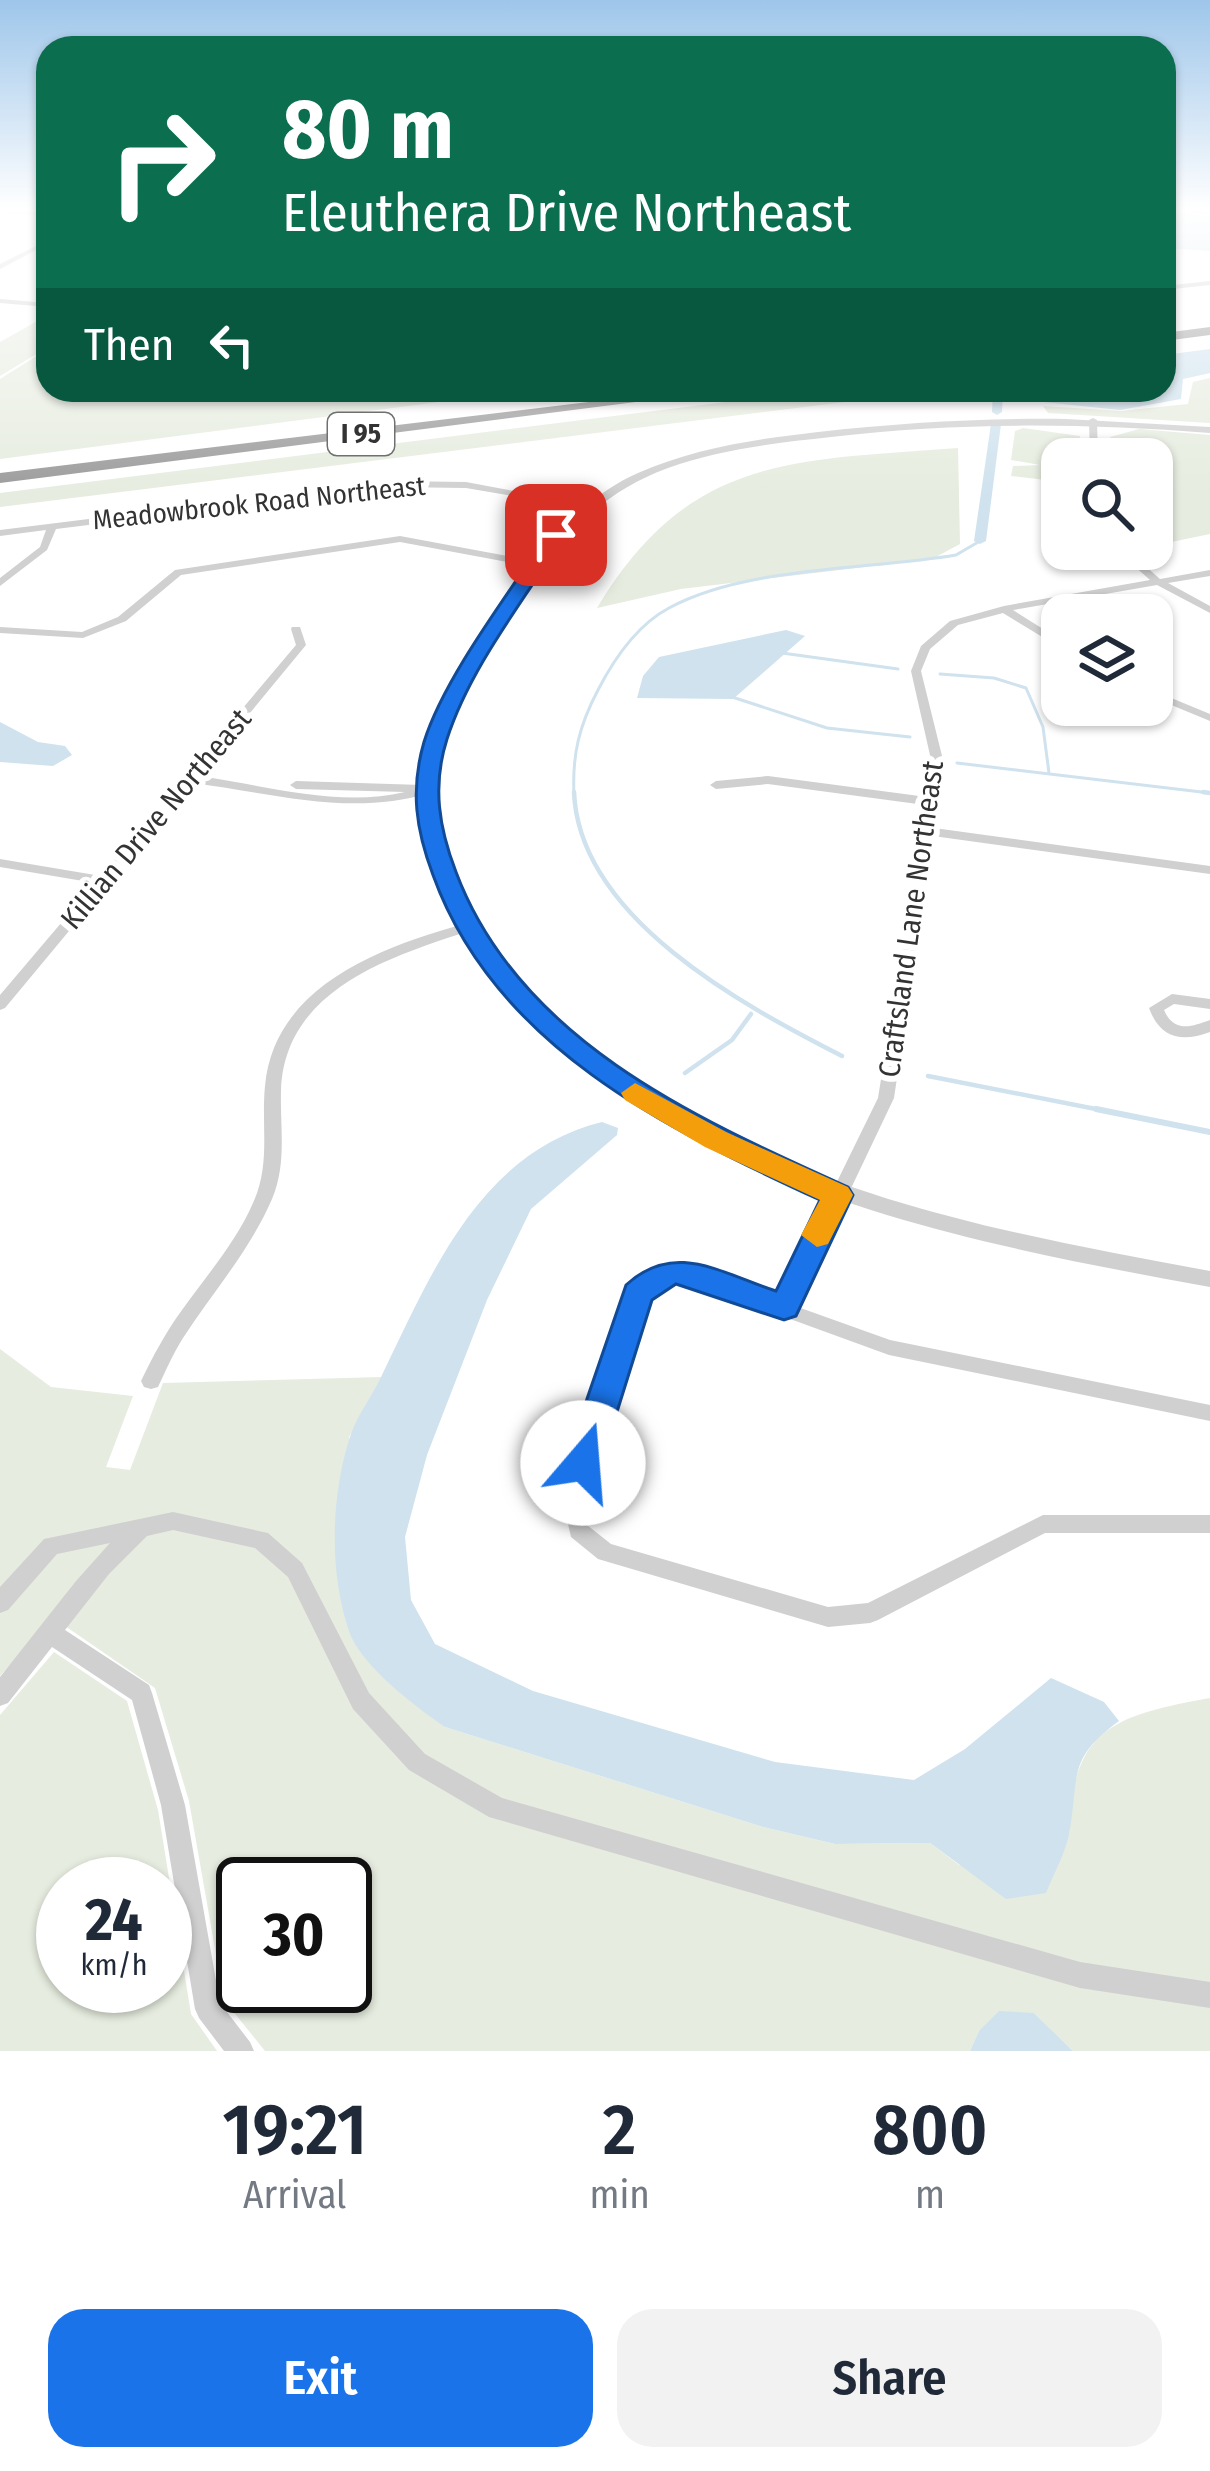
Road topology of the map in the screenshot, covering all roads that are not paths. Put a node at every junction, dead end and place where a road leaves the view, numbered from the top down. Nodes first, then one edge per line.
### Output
1 (1210, 321) edge
2 (1176, 325) edge
3 (1210, 331) edge
4 (1176, 335) edge
5 (528, 402) edge
6 (624, 402) edge
7 (1093, 420) junction
8 (1210, 430) edge
9 (1093, 438) edge
10 (0, 465) edge
11 (0, 478) edge
12 (588, 506) junction
13 (52, 526) junction
14 (0, 532) edge
15 (540, 565) junction
16 (1144, 570) edge
17 (1210, 573) edge
18 (1158, 582) junction
19 (0, 583) edge
20 (1004, 609) junction
21 (1210, 610) edge
22 (296, 629) dead end
23 (0, 630) edge
24 (1041, 633) edge
25 (1173, 702) edge
26 (1210, 718) edge
27 (190, 779) junction
28 (716, 785) dead end
29 (426, 790) junction
30 (933, 802) junction
31 (927, 831) junction
32 (0, 863) edge
33 (1210, 870) edge
34 (100, 880) junction
35 (464, 928) junction
36 (1210, 1004) edge
37 (0, 1005) edge
38 (1210, 1025) edge
39 (838, 1195) junction
40 (1210, 1280) edge
41 (784, 1307) junction
42 (151, 1381) dead end
43 (1210, 1413) edge
44 (1210, 1524) edge
45 (142, 1527) junction
46 (0, 1603) edge
47 (52, 1634) junction
48 (0, 1695) edge
49 (1210, 1995) edge
50 (241, 2051) edge

1 - 2 highway
3 - 4 highway
5 - 10 highway, I 95
6 - 11 highway, I 95
7 - 8 street
7 - 9 street
7 - 12 street
12 - 13 street, Meadowbrook Road Northeast
12 - 15 street
13 - 14 street, Meadowbrook Road Northeast
13 - 19 street
15 - 23 street
15 - 29 street
16 - 18 street
17 - 18 street, Craftsland Lane Northeast
18 - 20 street, Craftsland Lane Northeast
18 - 21 street
20 - 24 street
20 - 30 street, Craftsland Lane Northeast
22 - 27 street, Killian Drive Northeast
25 - 26 street
27 - 29 street
27 - 34 street, Killian Drive Northeast
28 - 30 street
29 - 35 street
30 - 31 street, Craftsland Lane Northeast
31 - 33 street
31 - 39 street, Craftsland Lane Northeast
32 - 34 street
34 - 37 street, Killian Drive Northeast
35 - 39 street
35 - 42 street
36 - 38 street
39 - 40 street
39 - 41 street, Craftsland Lane Northeast
41 - 43 street
41 - 44 street
45 - 46 street
45 - 47 street
45 - 49 street
47 - 48 street
47 - 50 street

